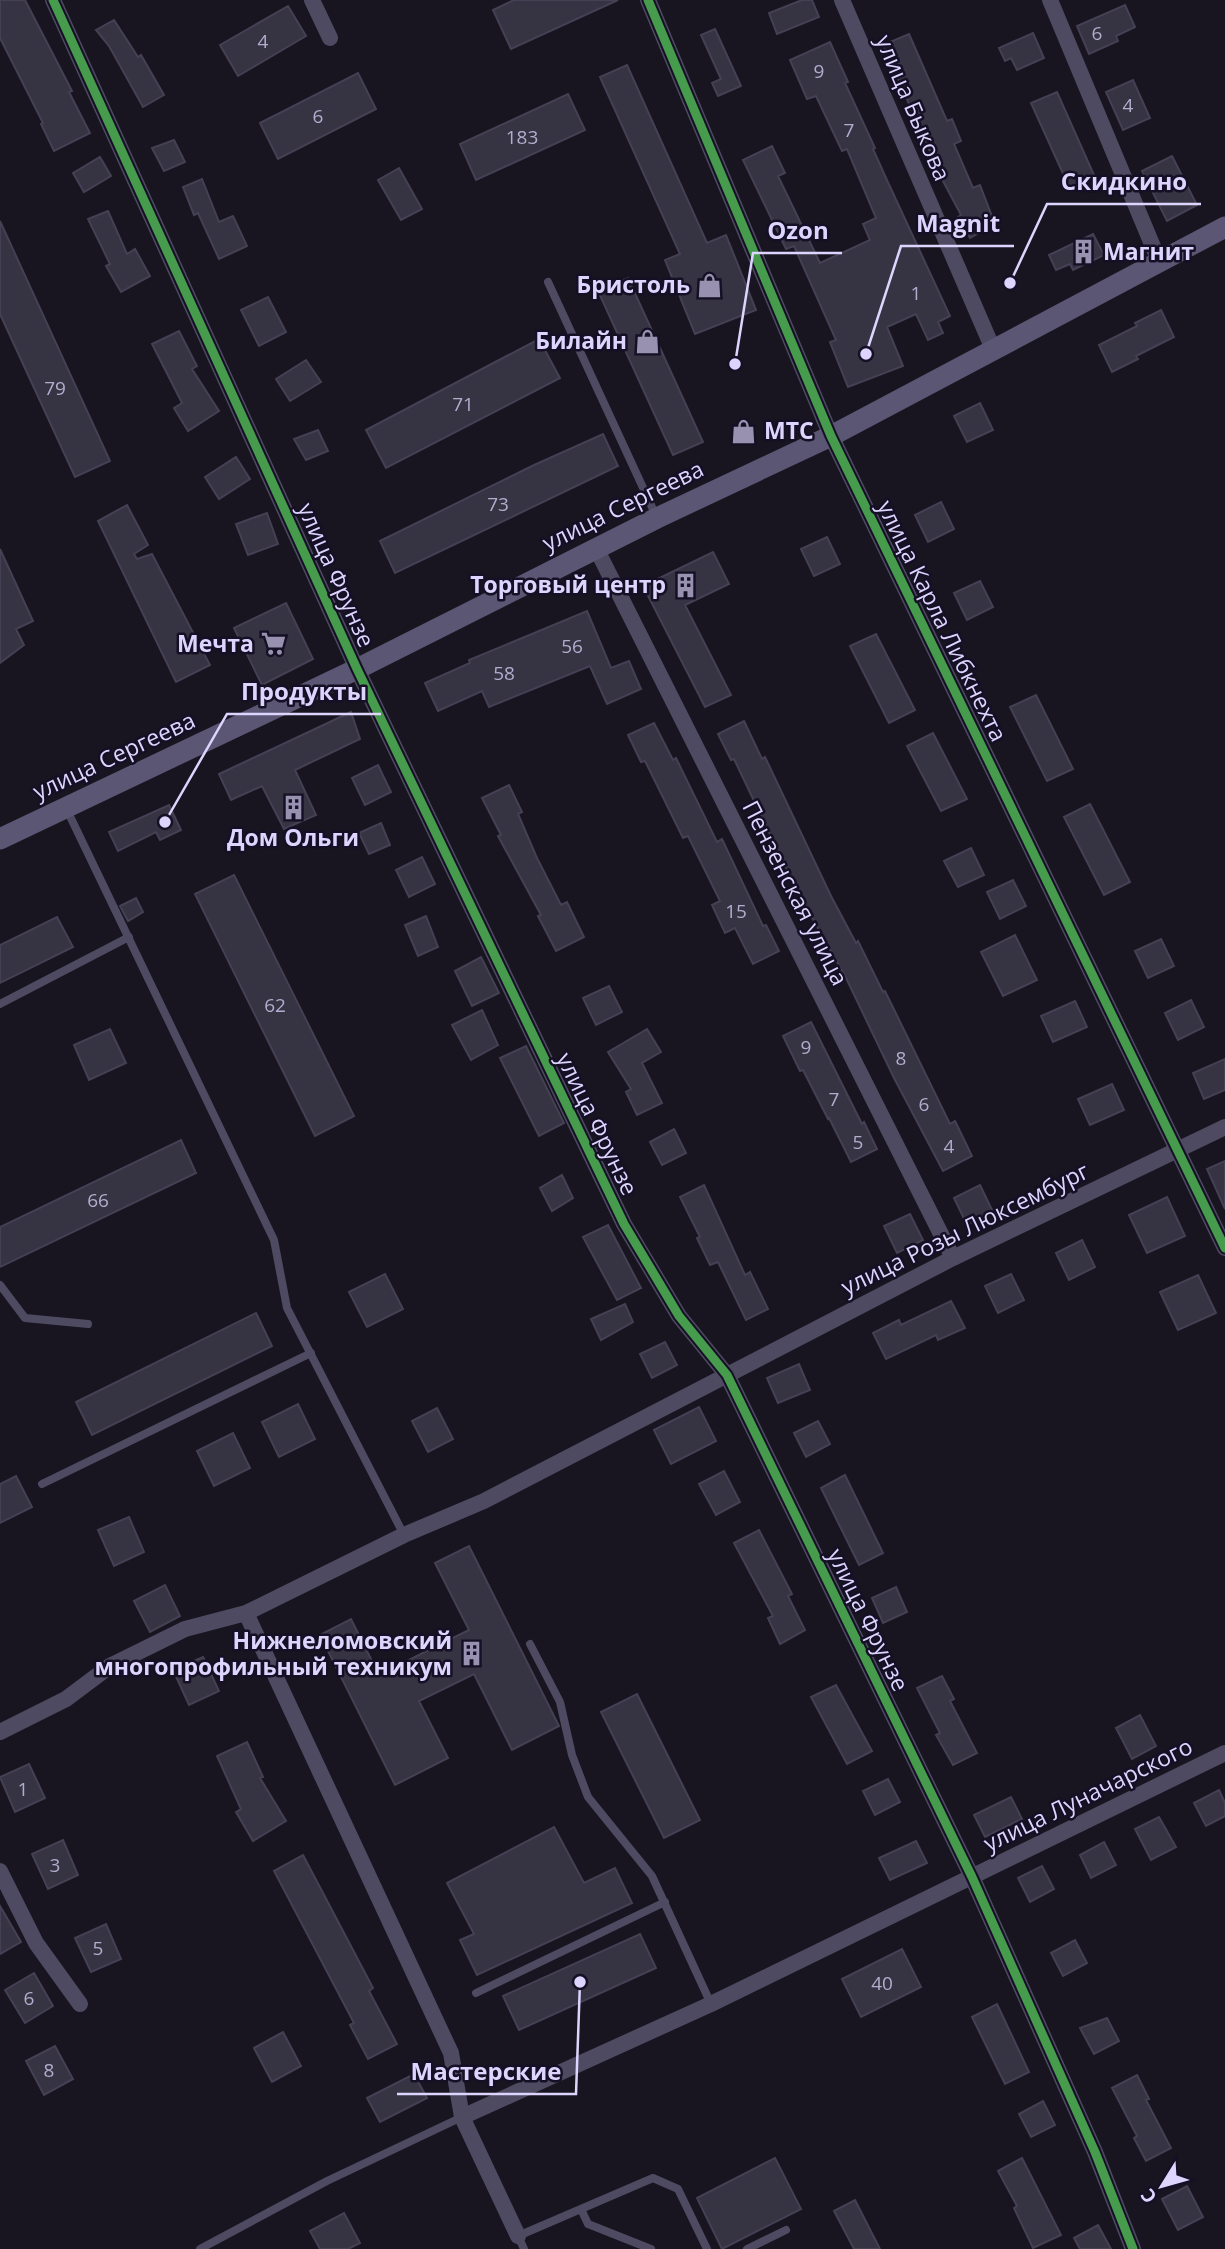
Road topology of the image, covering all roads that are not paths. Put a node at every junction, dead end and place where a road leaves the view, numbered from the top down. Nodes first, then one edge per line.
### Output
1 (53, 0) edge
2 (312, 0) edge
3 (648, 0) edge
4 (842, 0) edge
5 (1050, 0) edge
6 (330, 38) dead end
7 (1225, 227) edge
8 (1159, 261) junction
9 (548, 282) dead end
10 (993, 349) junction
11 (831, 436) junction
12 (657, 518) junction
13 (596, 548) junction
14 (357, 669) junction
15 (66, 807) junction
16 (0, 839) edge
17 (129, 937) junction
18 (0, 1003) edge
19 (1225, 1127) edge
20 (1179, 1150) junction
21 (1225, 1248) edge
22 (953, 1258) junction
23 (0, 1285) edge
24 (88, 1324) dead end
25 (310, 1353) junction
26 (727, 1375) junction
27 (42, 1484) dead end
28 (404, 1535) junction
29 (246, 1613) junction
30 (530, 1644) dead end
31 (0, 1732) edge
32 (1225, 1753) edge
33 (0, 1871) edge
34 (972, 1877) junction
35 (664, 1902) junction
36 (476, 1993) dead end
37 (80, 2004) dead end
38 (711, 2004) junction
39 (462, 2118) junction
40 (582, 2209) junction
41 (786, 2230) dead end
42 (521, 2242) edge
43 (200, 2249) edge
44 (650, 2249) edge
45 (707, 2249) edge
46 (747, 2249) edge
47 (1133, 2249) edge

1 - 14 street, улица Фрунзе
2 - 6 street
3 - 11 street, улица Карла Либкнехта
4 - 10 street, улица Быкова
5 - 8 street
7 - 8 main road, улица Сергеева
8 - 10 main road, улица Сергеева
9 - 12 lane
10 - 11 main road, улица Сергеева
11 - 12 main road, улица Сергеева
11 - 20 street, улица Карла Либкнехта
12 - 13 main road, улица Сергеева
13 - 14 main road, улица Сергеева
13 - 22 street, Пензенская улица
14 - 15 main road, улица Сергеева
14 - 26 street, улица Фрунзе
15 - 16 main road, улица Сергеева
15 - 17 lane
17 - 18 lane
17 - 25 lane
19 - 20 street, улица Розы Люксембург
20 - 21 street, улица Карла Либкнехта
20 - 22 street, улица Розы Люксембург
22 - 26 street, улица Розы Люксембург
23 - 24 lane
25 - 27 lane
25 - 28 lane
26 - 28 street, улица Розы Люксембург
26 - 34 street, улица Фрунзе
28 - 29 street, улица Розы Люксембург
29 - 31 street, улица Розы Люксембург
29 - 39 street
30 - 35 lane
32 - 34 street, улица Луначарского
33 - 37 street
34 - 38 street, улица Луначарского
34 - 47 street, улица Фрунзе
35 - 36 lane
35 - 38 lane
38 - 39 street, улица Луначарского
39 - 42 street
39 - 43 lane
40 - 42 lane
40 - 44 lane
40 - 45 lane
41 - 46 lane

